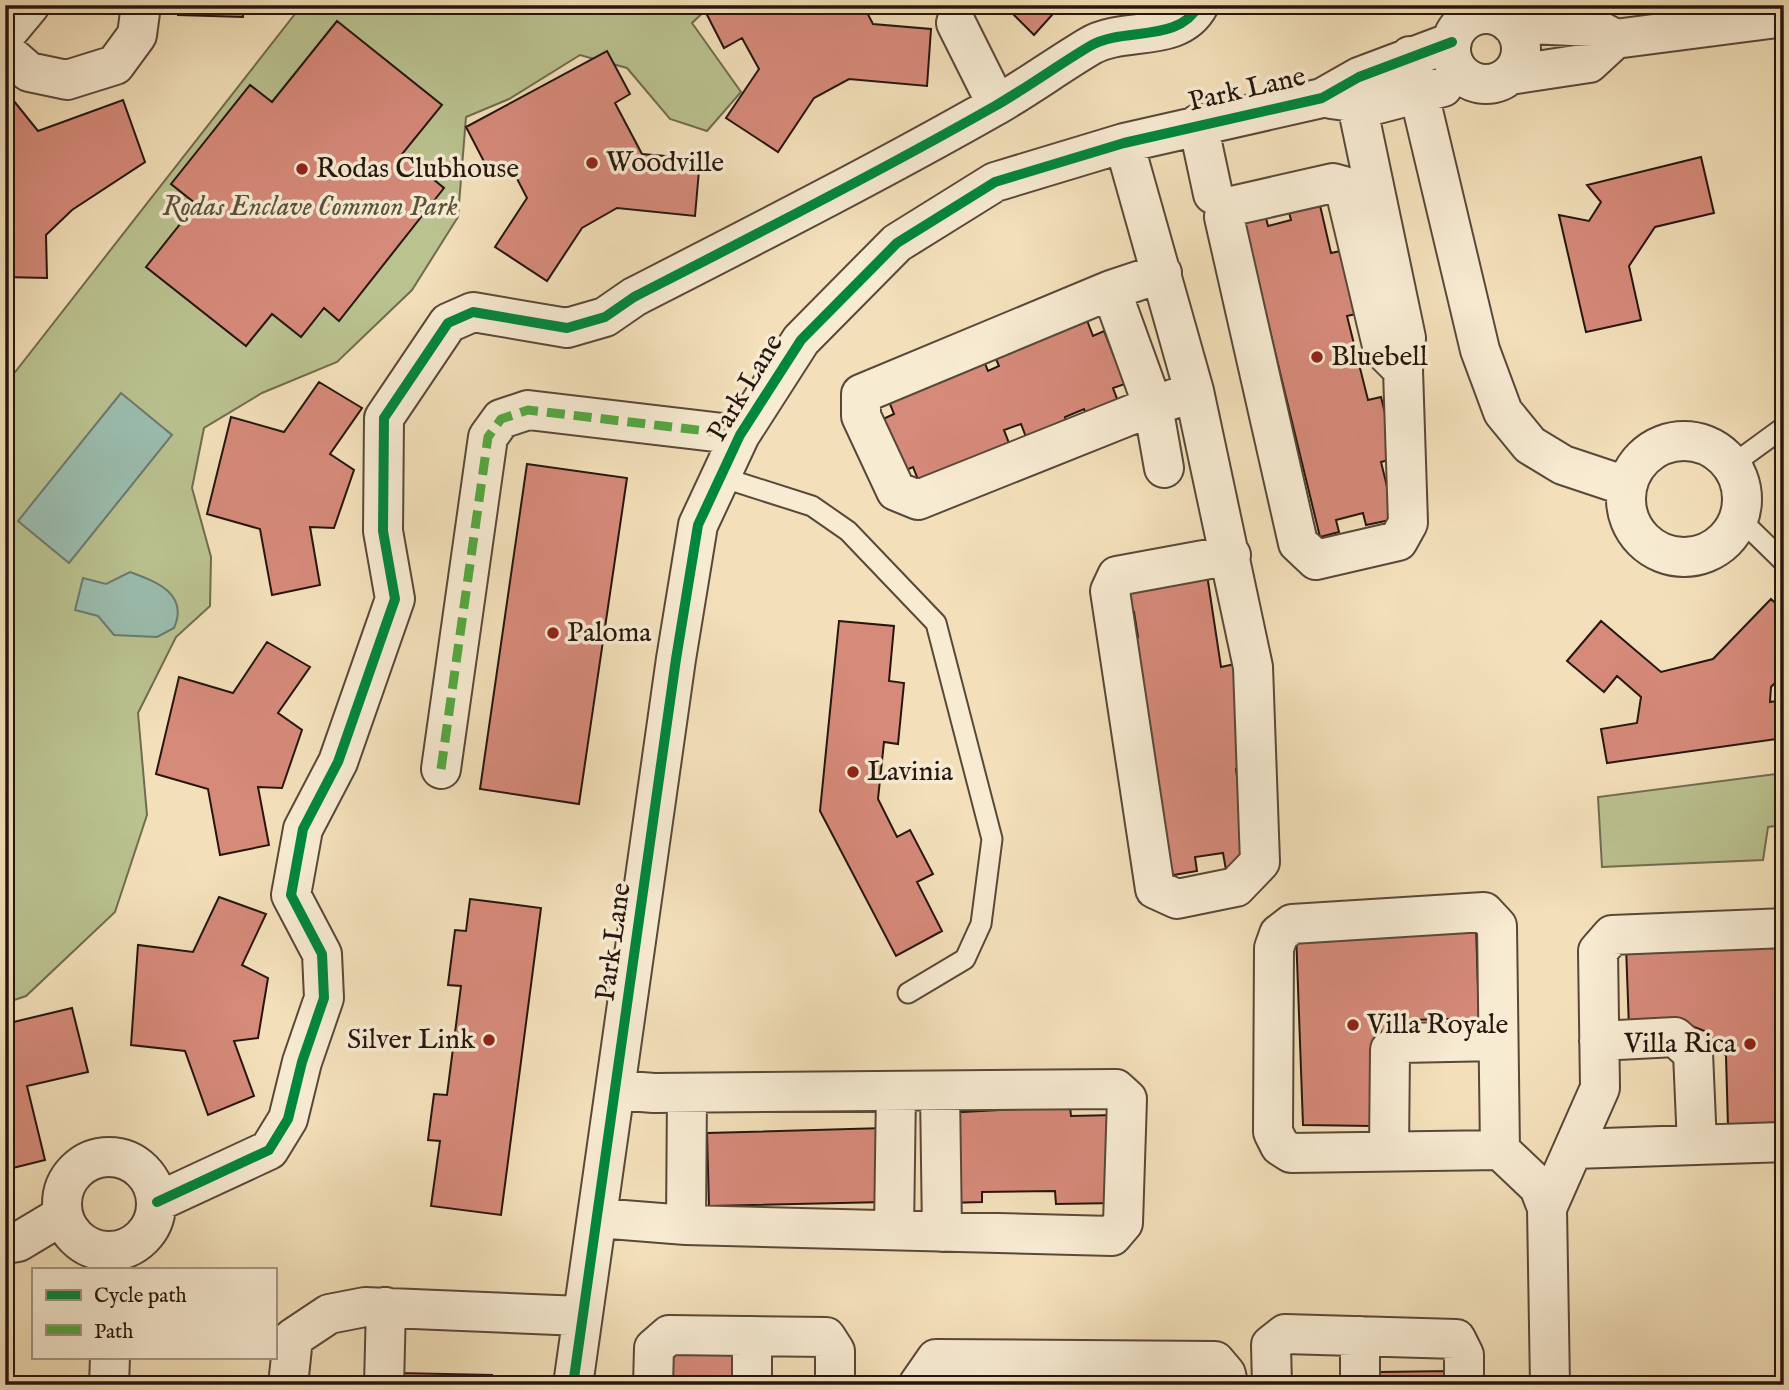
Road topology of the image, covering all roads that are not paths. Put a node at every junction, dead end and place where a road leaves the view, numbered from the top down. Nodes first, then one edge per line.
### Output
1 (30, 5) edge
2 (141, 5) edge
3 (1199, 5) edge
4 (1784, 17) edge
5 (1458, 22) edge
6 (956, 23) dead end
7 (1509, 23) junction
8 (5, 35) edge
9 (1615, 39) junction
10 (5, 51) edge
11 (1410, 56) junction
12 (1510, 75) junction
13 (1468, 78) junction
14 (1343, 94) junction
15 (1419, 95) junction
16 (997, 105) junction
17 (1198, 124) junction
18 (1124, 143) junction
19 (1213, 194) dead end
20 (1162, 273) junction
21 (1111, 290) junction
22 (1403, 370) junction
23 (1194, 391) junction
24 (1153, 406) junction
25 (1784, 427) edge
26 (740, 435) junction
27 (1732, 465) junction
28 (1164, 468) dead end
29 (720, 477) junction
30 (1626, 486) junction
31 (1739, 518) junction
32 (1231, 555) junction
33 (1784, 562) edge
34 (441, 769) dead end
35 (1784, 929) edge
36 (908, 993) dead end
37 (1499, 1041) junction
38 (1599, 1041) junction
39 (617, 1090) junction
40 (896, 1091) junction
41 (940, 1091) junction
42 (687, 1093) junction
43 (1784, 1142) edge
44 (1697, 1145) junction
45 (1574, 1149) junction
46 (1500, 1150) junction
47 (1389, 1152) junction
48 (156, 1202) junction
49 (1548, 1208) junction
50 (63, 1215) junction
51 (598, 1218) junction
52 (686, 1226) junction
53 (894, 1230) junction
54 (942, 1232) junction
55 (5, 1244) edge
56 (114, 1260) edge
57 (386, 1307) junction
58 (581, 1316) junction
59 (752, 1336) junction
60 (1360, 1336) junction
61 (110, 1358) edge
62 (109, 1385) edge
63 (288, 1385) edge
64 (384, 1385) edge
65 (573, 1385) edge
66 (653, 1385) edge
67 (752, 1385) edge
68 (835, 1385) edge
69 (918, 1385) edge
70 (1228, 1385) edge
71 (1272, 1385) edge
72 (1360, 1385) edge
73 (1464, 1385) edge
74 (1550, 1385) edge

1 - 8 street
2 - 10 street
3 - 16 street
4 - 9 street
5 - 7 street
5 - 11 street, Park Lane
5 - 13 street
6 - 16 street
7 - 9 street
7 - 12 street
9 - 12 street
11 - 14 street, Park Lane
11 - 15 street
12 - 13 street
13 - 15 street
14 - 15 street
14 - 17 street, Park Lane
14 - 22 street
15 - 30 street
16 - 48 street
17 - 18 street, Park Lane
17 - 19 street
18 - 20 street
18 - 26 street, Park Lane
20 - 21 street
20 - 23 street
21 - 24 street
21 - 24 street
22 - 22 street
23 - 24 street
23 - 32 street
24 - 28 street
25 - 27 lane
26 - 29 street, Park Lane
26 - 34 street
27 - 30 street
27 - 31 street
29 - 36 lane
29 - 39 street, Park Lane
30 - 31 street
31 - 33 lane
32 - 32 street
35 - 38 street
37 - 46 street
37 - 47 street
37 - 47 street
38 - 44 street
38 - 45 street
39 - 42 street
39 - 51 street, Park Lane
40 - 41 street
40 - 42 street
40 - 53 street
41 - 54 street
41 - 54 street
42 - 52 street
43 - 44 street
44 - 45 street
45 - 49 street
46 - 47 street
46 - 49 street
48 - 50 street
48 - 56 street
49 - 74 street
50 - 55 street
50 - 56 street
51 - 52 street
51 - 58 street, Park Lane
52 - 53 street
53 - 54 street
57 - 58 street
57 - 63 street
57 - 64 street
58 - 65 street, Park Lane
59 - 66 street
59 - 67 street
59 - 68 street
60 - 71 street
60 - 72 street
60 - 73 street
61 - 62 street
69 - 70 street

